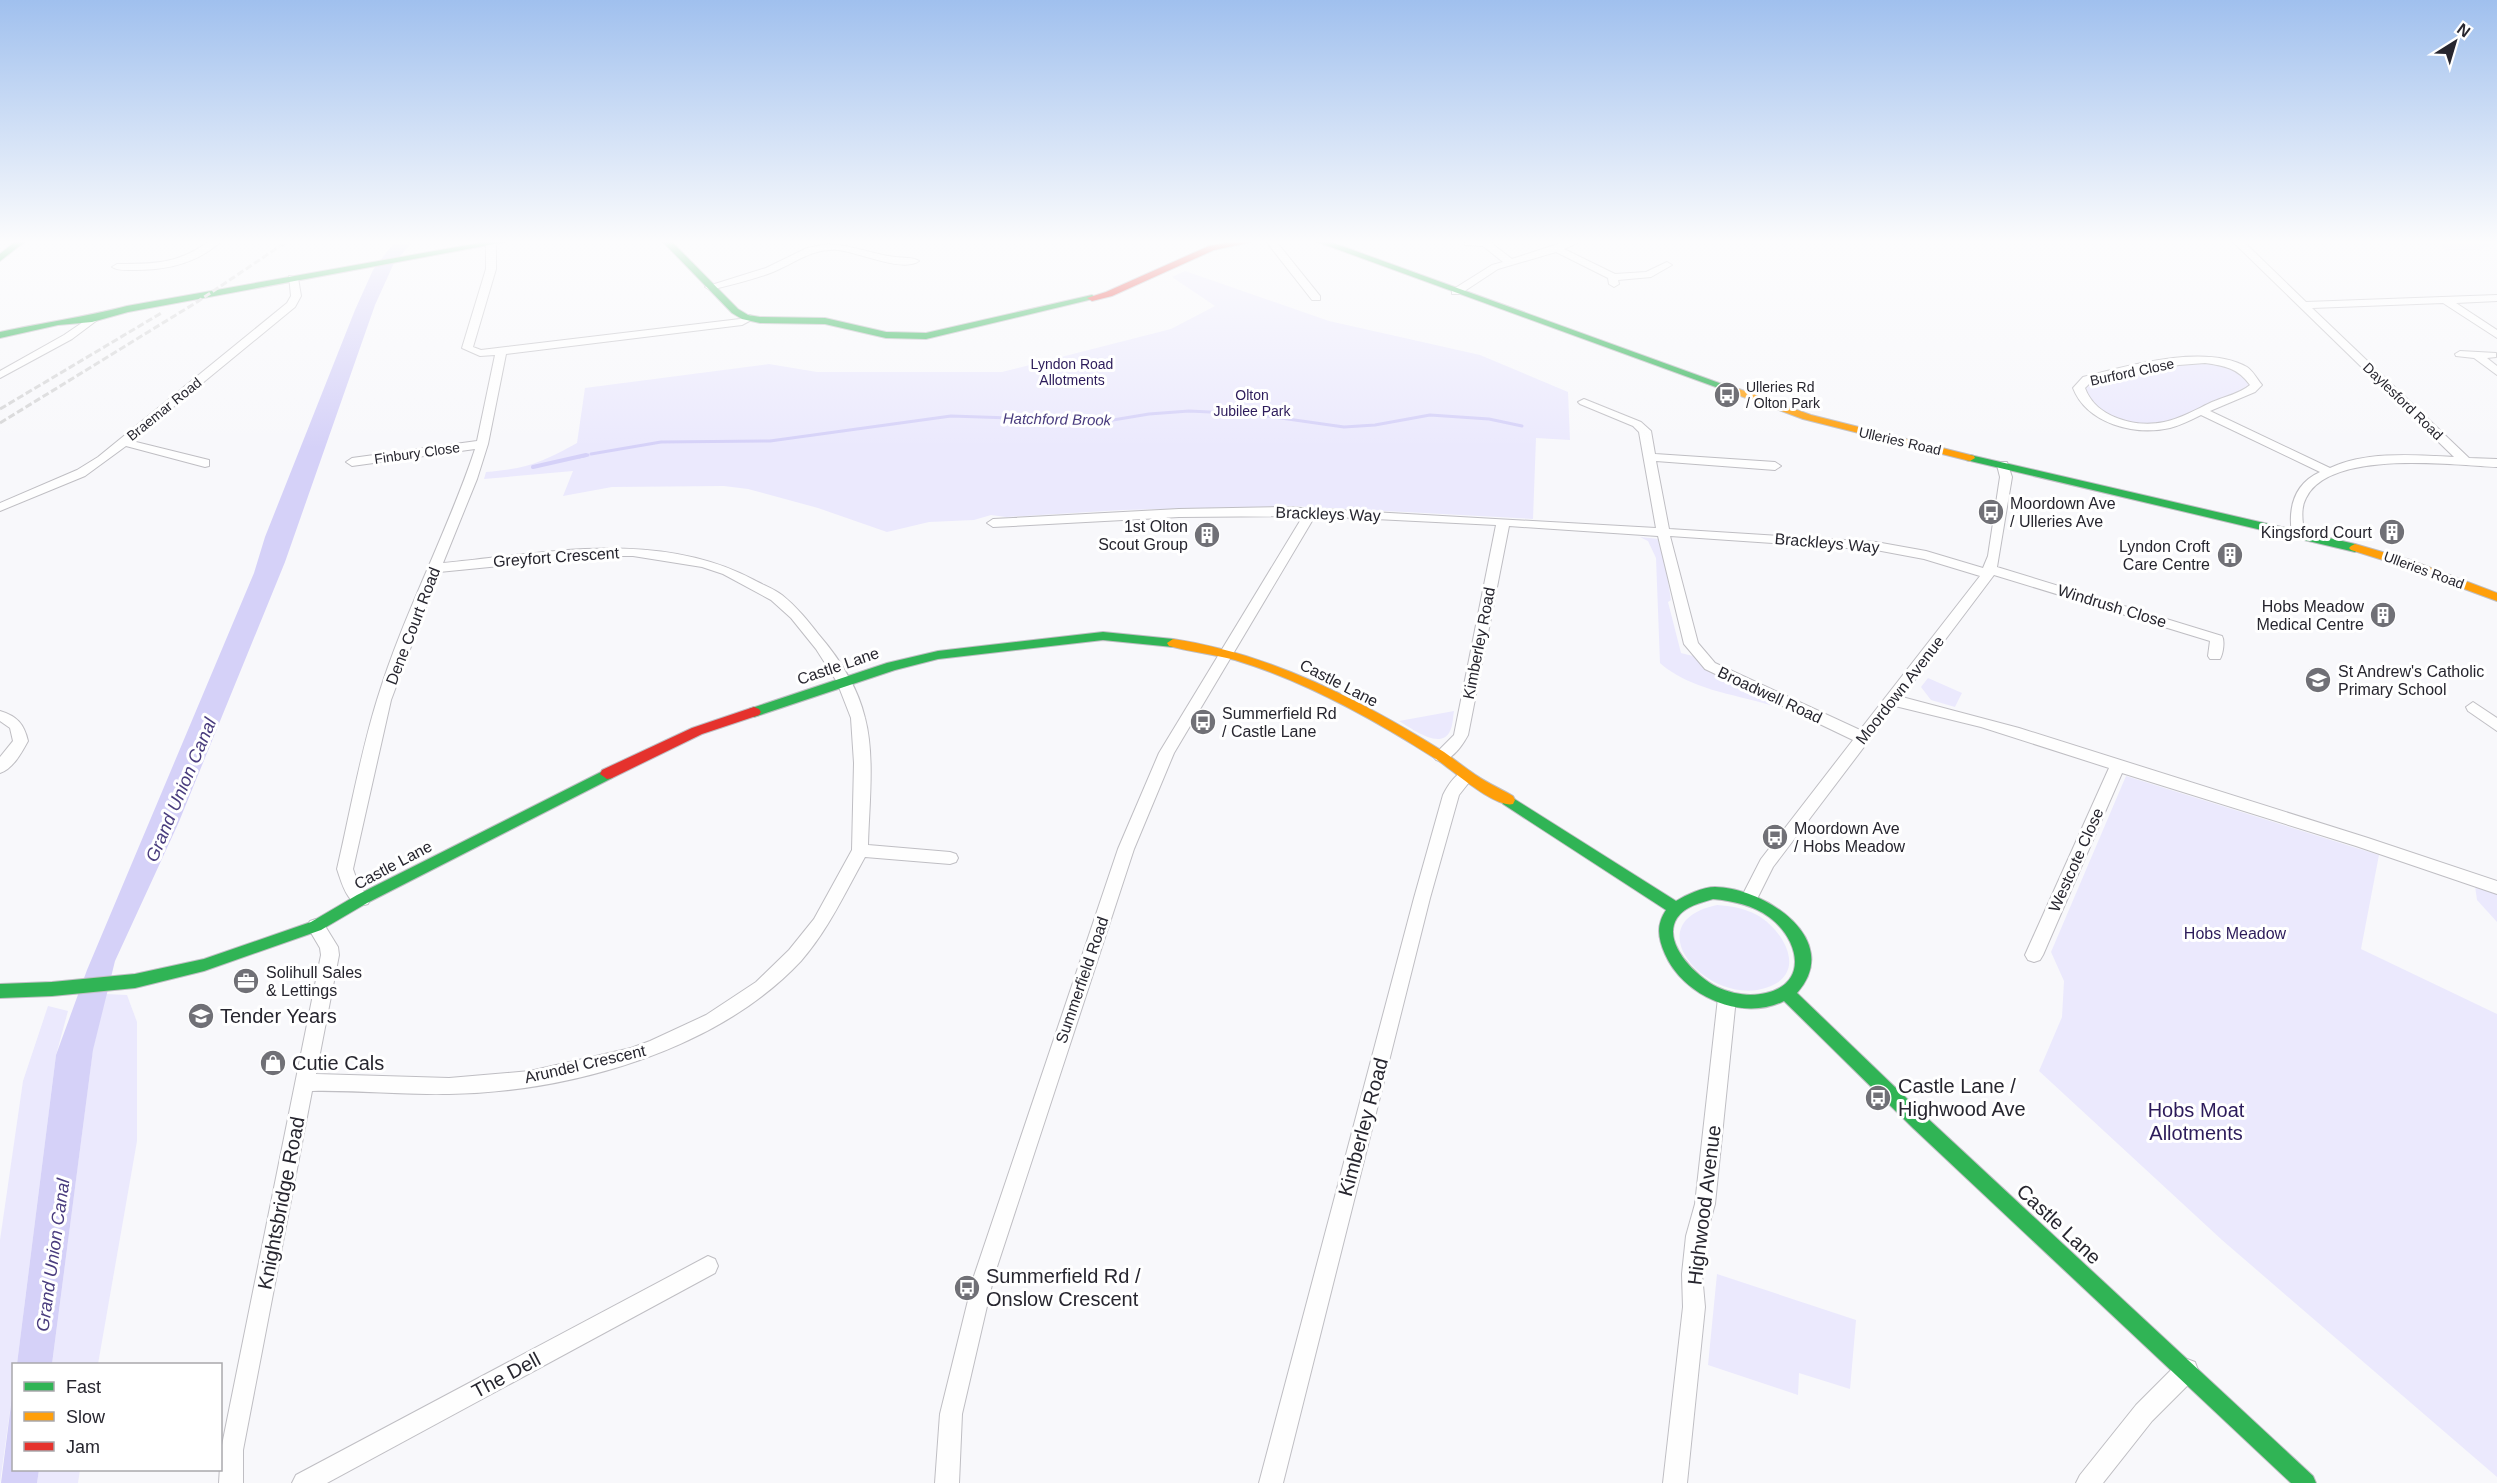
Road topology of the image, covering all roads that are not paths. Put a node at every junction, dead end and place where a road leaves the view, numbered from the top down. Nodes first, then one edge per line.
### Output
1 (126, 309) edge
2 (286, 309) edge
3 (478, 309) edge
4 (733, 309) edge
5 (1044, 309) edge
6 (1504, 309) edge
7 (2308, 309) edge
8 (2459, 309) edge
9 (750, 318) junction
10 (92, 319) junction
11 (0, 335) edge
12 (2497, 335) edge
13 (501, 351) junction
14 (2460, 354) dead end
15 (2477, 355) junction
16 (2492, 355) dead end
17 (2497, 372) edge
18 (0, 375) edge
19 (1584, 402) dead end
20 (2201, 411) junction
21 (123, 442) junction
22 (482, 444) junction
23 (1648, 457) junction
24 (351, 462) dead end
25 (2466, 462) junction
26 (205, 463) dead end
27 (2497, 463) edge
28 (2003, 465) junction
29 (1775, 466) dead end
30 (2329, 472) junction
31 (0, 507) edge
32 (1311, 513) junction
33 (993, 523) dead end
34 (1503, 523) junction
35 (1663, 532) junction
36 (2298, 534) junction
37 (434, 568) junction
38 (1989, 572) junction
39 (2497, 597) edge
40 (1228, 654) junction
41 (2215, 656) dead end
42 (844, 682) junction
43 (1891, 700) junction
44 (2473, 707) dead end
45 (0, 716) edge
46 (2497, 726) edge
47 (1863, 738) junction
48 (1441, 756) junction
49 (2118, 765) junction
50 (0, 767) edge
51 (1466, 776) junction
52 (860, 850) junction
53 (950, 858) dead end
54 (2497, 888) edge
55 (1749, 898) junction
56 (363, 899) junction
57 (1676, 908) junction
58 (316, 926) junction
59 (2034, 955) dead end
60 (0, 991) edge
61 (1786, 993) junction
62 (1727, 998) junction
63 (304, 1083) junction
64 (708, 1266) dead end
65 (2187, 1370) junction
66 (231, 1483) edge
67 (304, 1483) edge
68 (947, 1483) edge
69 (1271, 1483) edge
70 (1675, 1483) edge
71 (2088, 1483) edge
72 (2306, 1483) edge

1 - 10 main road
2 - 21 street, Braemar Road
3 - 13 street
4 - 9 main road
5 - 9 main road
6 - 28 main road, Ulleries Road
7 - 25 street, Daylesford Road
8 - 12 street
9 - 13 street
10 - 11 main road
10 - 18 street
13 - 22 street, Dene Court Road
14 - 15 street
15 - 16 street
15 - 17 street
19 - 23 street
20 - 20 street, Burford Close
20 - 30 street
21 - 26 street
21 - 31 street, Braemar Road
22 - 24 street, Finbury Close
22 - 37 street, Dene Court Road
23 - 29 street
23 - 35 street
25 - 27 street
25 - 30 street
28 - 36 main road, Ulleries Road
28 - 38 street, Moordown Avenue
30 - 36 street
32 - 33 street, Brackleys Way
32 - 34 street, Brackleys Way
32 - 40 street, Summerfield Road
34 - 35 street, Brackleys Way
34 - 48 street, Kimberley Road
35 - 38 street, Brackleys Way
35 - 47 street, Broadwell Road
36 - 39 main road, Ulleries Road
37 - 42 street, Greyfort Crescent
37 - 56 street, Dene Court Road
38 - 41 street, Windrush Close
38 - 43 street, Moordown Avenue
40 - 42 main road, Castle Lane
40 - 48 main road, Castle Lane
40 - 68 street, Summerfield Road
42 - 52 street, Arundel Crescent
42 - 56 main road, Castle Lane
43 - 47 street, Moordown Avenue
43 - 49 street
44 - 46 street
45 - 50 street
47 - 55 street, Moordown Avenue
48 - 51 main road, Castle Lane
49 - 54 street
49 - 59 street, Westcote Close
51 - 57 main road, Castle Lane
51 - 69 street, Kimberley Road
52 - 53 street
52 - 63 street, Arundel Crescent
55 - 57 main road
55 - 61 main road
56 - 58 main road, Castle Lane
57 - 62 main road
58 - 60 main road, Castle Lane
58 - 63 street, Knightsbridge Road
61 - 62 main road
61 - 65 main road, Castle Lane
62 - 70 street, Highwood Avenue
63 - 66 street, Knightsbridge Road
64 - 67 street, The Dell
65 - 71 street
65 - 72 main road, Castle Lane

